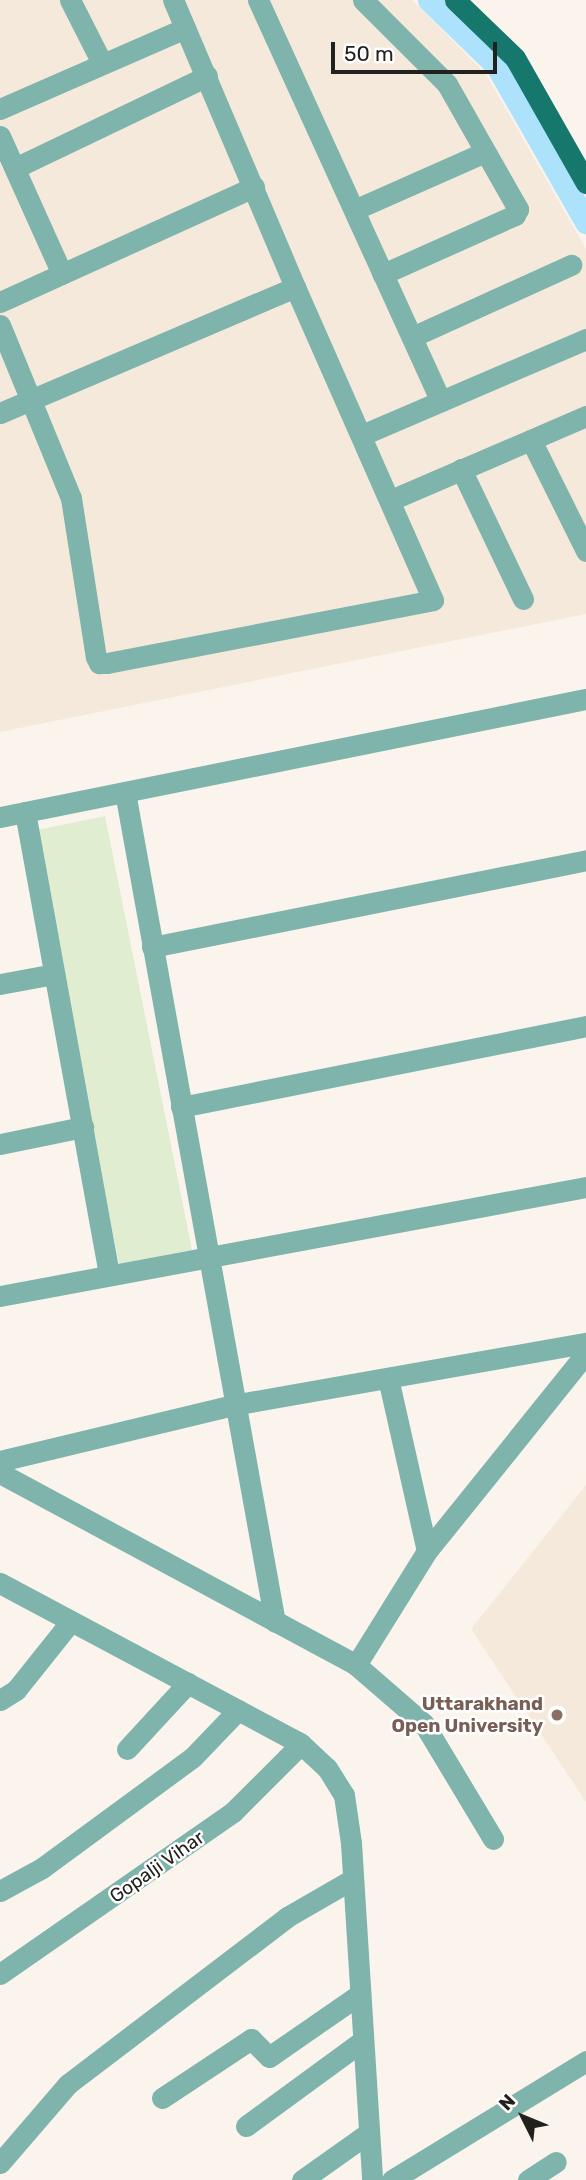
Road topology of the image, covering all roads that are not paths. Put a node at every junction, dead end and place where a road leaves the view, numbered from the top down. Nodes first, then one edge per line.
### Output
1 (70, 0) edge
2 (173, 0) edge
3 (258, 0) edge
4 (363, 0) edge
5 (455, 0) edge
6 (185, 28) junction
7 (102, 63) junction
8 (207, 76) junction
9 (0, 109) edge
10 (0, 136) edge
11 (485, 152) junction
12 (15, 168) junction
13 (586, 183) edge
14 (254, 187) junction
15 (354, 210) junction
16 (571, 265) dead end
17 (62, 274) junction
18 (383, 274) junction
19 (295, 287) junction
20 (0, 302) edge
21 (0, 325) edge
22 (412, 337) junction
23 (586, 339) edge
24 (34, 401) junction
25 (441, 401) junction
26 (0, 413) edge
27 (586, 416) edge
28 (362, 435) junction
29 (531, 440) junction
30 (461, 469) junction
31 (391, 500) junction
32 (577, 509) edge
33 (586, 551) edge
34 (523, 598) dead end
35 (586, 699) edge
36 (125, 792) junction
37 (25, 813) junction
38 (0, 817) edge
39 (586, 860) edge
40 (152, 947) junction
41 (54, 974) junction
42 (0, 984) edge
43 (586, 1026) edge
44 (181, 1107) junction
45 (83, 1127) junction
46 (0, 1143) edge
47 (586, 1187) edge
48 (207, 1256) junction
49 (109, 1274) junction
50 (0, 1296) edge
51 (586, 1343) edge
52 (586, 1353) edge
53 (388, 1378) junction
54 (233, 1405) junction
55 (0, 1461) edge
56 (0, 1472) edge
57 (427, 1551) junction
58 (0, 1583) edge
59 (71, 1621) junction
60 (275, 1622) junction
61 (356, 1665) junction
62 (188, 1684) junction
63 (0, 1700) edge
64 (238, 1710) junction
65 (301, 1744) junction
66 (127, 1749) dead end
67 (493, 1839) dead end
68 (351, 1880) junction
69 (0, 1891) edge
70 (0, 1974) edge
71 (360, 1994) junction
72 (362, 2041) junction
73 (584, 2067) edge
74 (162, 2098) dead end
75 (246, 2126) dead end
76 (367, 2134) junction
77 (556, 2162) dead end
78 (0, 2163) edge
79 (302, 2180) edge
80 (372, 2180) edge
81 (392, 2180) edge
82 (528, 2180) edge

1 - 7 street
2 - 6 street
3 - 15 street
4 - 11 street
5 - 13 main road
6 - 7 street
6 - 8 street
7 - 9 street
8 - 12 street
8 - 14 street
10 - 12 street
11 - 15 street
11 - 18 street
12 - 17 street
14 - 17 street
14 - 19 street
15 - 18 street
16 - 22 street
17 - 20 street
18 - 22 street
19 - 24 street
19 - 28 street
21 - 24 street
22 - 25 street
23 - 25 street
24 - 26 street
24 - 31 street
25 - 28 street
27 - 29 street
28 - 31 street
29 - 30 street
29 - 32 street
30 - 31 street
30 - 34 street
32 - 33 street
35 - 36 street
36 - 37 street
36 - 40 street
37 - 38 street
37 - 41 street
39 - 40 street
40 - 44 street
41 - 42 street
41 - 45 street
43 - 44 street
44 - 48 street
45 - 46 street
45 - 49 street
47 - 48 street
48 - 49 street
48 - 54 street
49 - 50 street
51 - 53 street
52 - 57 street
53 - 54 street
53 - 57 street
54 - 55 street
54 - 60 street
56 - 60 street
57 - 61 street
58 - 59 street
59 - 62 street
59 - 63 street
60 - 61 street
61 - 67 street
62 - 64 street
62 - 66 street
64 - 65 street
64 - 69 street
65 - 68 street
65 - 70 street, Gopalji Vihar
68 - 71 street
68 - 78 street
71 - 72 street
71 - 74 street
72 - 75 street
72 - 76 street
73 - 81 street
76 - 79 street
76 - 80 street
77 - 82 street

